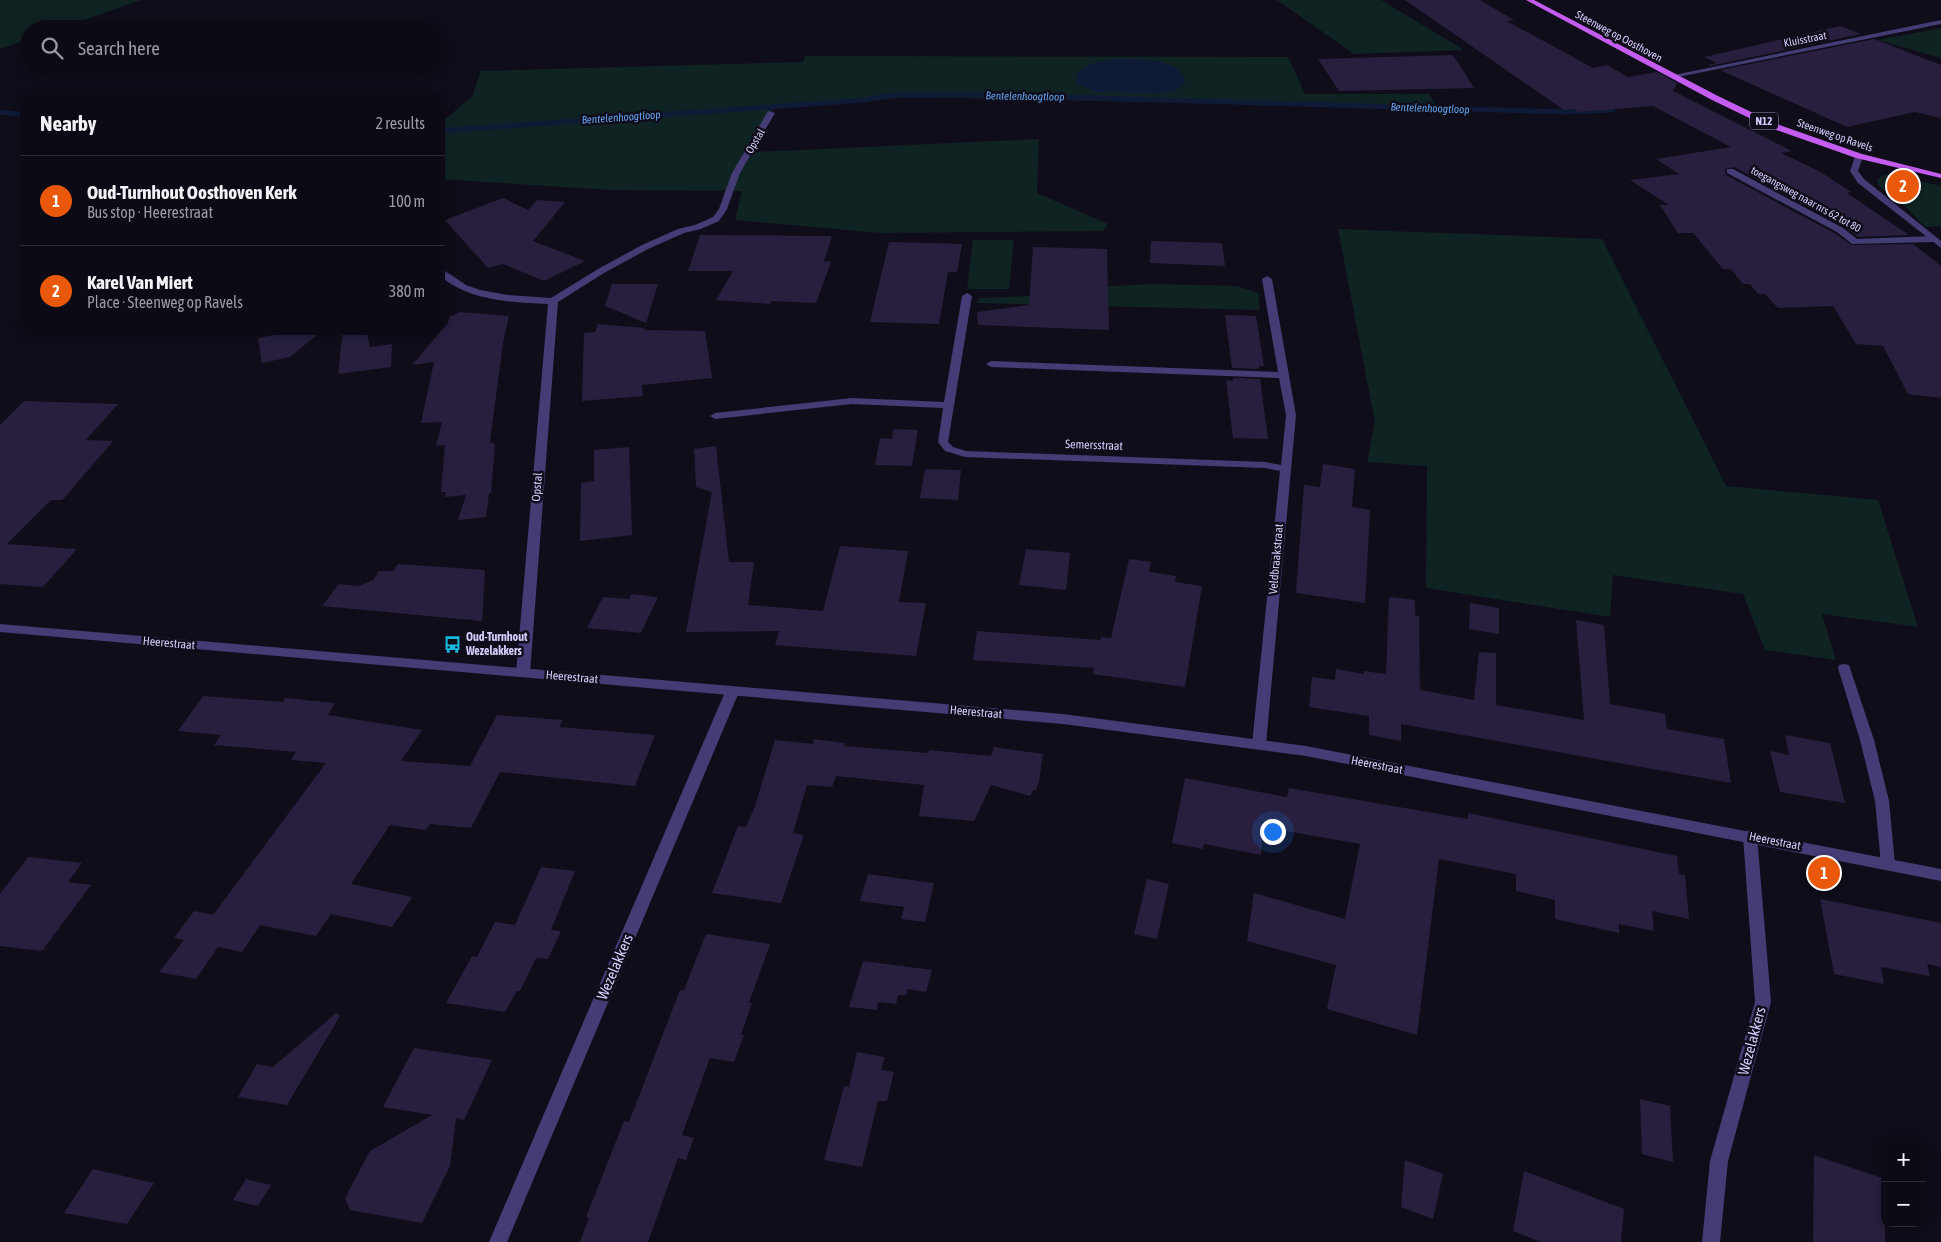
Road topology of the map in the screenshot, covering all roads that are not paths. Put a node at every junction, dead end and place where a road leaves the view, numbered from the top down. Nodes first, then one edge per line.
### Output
1 (1529, 0) edge
2 (1941, 22) edge
3 (1673, 76) junction
4 (771, 113) dead end
5 (1858, 156) junction
6 (1730, 171) dead end
7 (1941, 176) edge
8 (1937, 242) edge
9 (445, 276) edge
10 (1267, 279) dead end
11 (967, 296) dead end
12 (553, 301) junction
13 (990, 364) dead end
14 (1284, 375) junction
15 (949, 405) junction
16 (715, 416) dead end
17 (1285, 469) junction
18 (0, 628) edge
19 (1844, 668) dead end
20 (523, 673) junction
21 (732, 692) junction
22 (1259, 744) junction
23 (1750, 836) junction
24 (1888, 864) junction
25 (1941, 875) edge
26 (498, 1242) edge
27 (1711, 1242) edge

1 - 3 main road, Steenweg op Oosthoven / N12
2 - 3 street, Kluisstraat
3 - 5 main road, Steenweg op Ravels / N12
4 - 12 street, Opstal
5 - 7 main road, Steenweg op Ravels / N12
5 - 8 street
6 - 8 street, toegangsweg naar nrs 62 tot 80
9 - 12 street
10 - 14 street, Veldbraakstraat
11 - 15 street, Semersstraat
12 - 20 street, Opstal
13 - 14 street
14 - 17 street, Veldbraakstraat
15 - 16 street
15 - 17 street, Semersstraat
17 - 22 street, Veldbraakstraat
18 - 20 street, Heerestraat
19 - 24 street
20 - 21 street, Heerestraat
21 - 22 street, Heerestraat
21 - 26 street, Wezelakkers
22 - 23 street, Heerestraat
23 - 24 street, Heerestraat
23 - 27 street, Wezelakkers
24 - 25 street, Heerestraat

